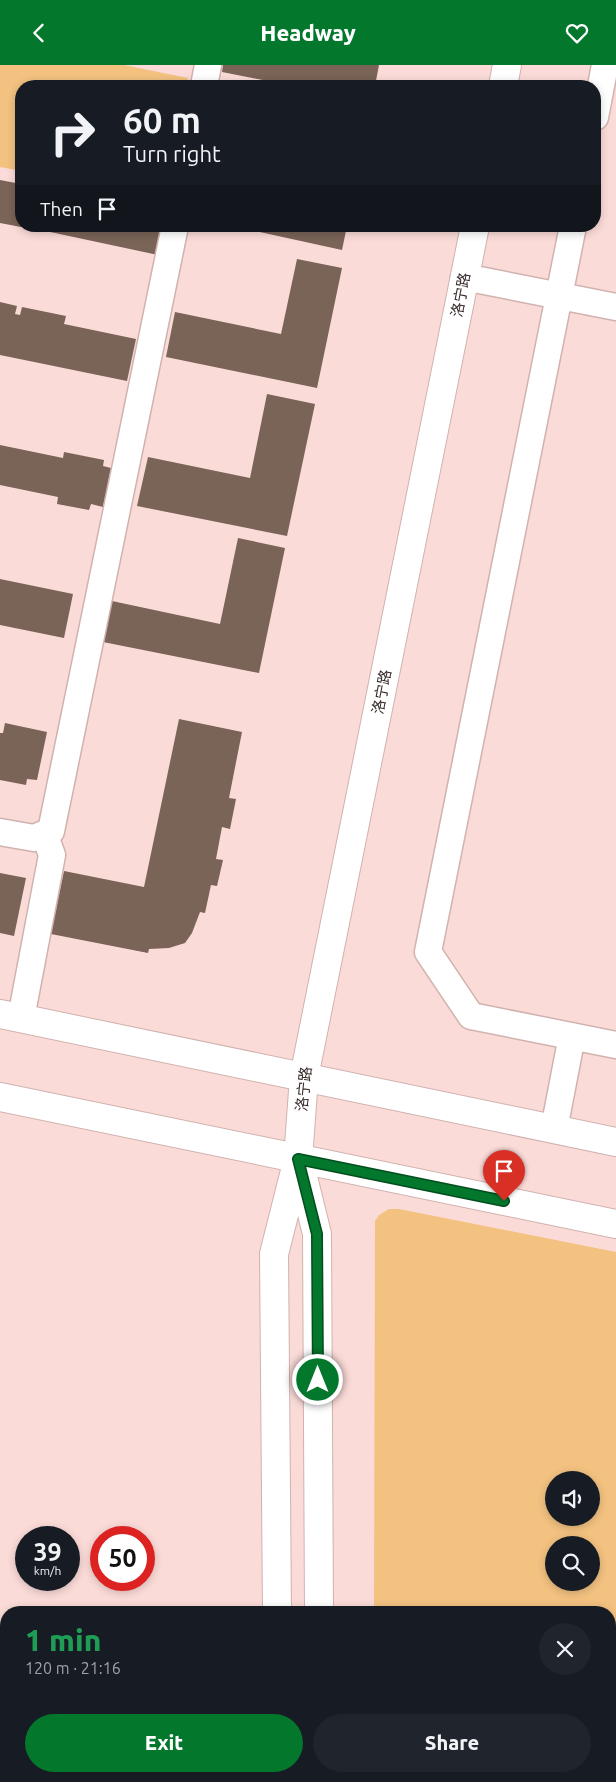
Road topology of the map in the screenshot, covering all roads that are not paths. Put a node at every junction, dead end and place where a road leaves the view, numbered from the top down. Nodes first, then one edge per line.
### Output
1 (208, 65) edge
2 (507, 65) edge
3 (605, 65) edge
4 (205, 80) edge
5 (503, 80) edge
6 (601, 86) edge
7 (174, 232) edge
8 (474, 232) edge
9 (572, 232) edge
10 (464, 277) junction
11 (559, 296) junction
12 (616, 307) edge
13 (0, 832) edge
14 (45, 836) junction
15 (10, 1016) edge
16 (572, 1036) junction
17 (616, 1045) edge
18 (304, 1077) junction
19 (0, 1097) edge
20 (554, 1129) junction
21 (616, 1142) edge
22 (298, 1159) junction
23 (616, 1225) edge
24 (277, 1606) edge
25 (319, 1606) edge

1 - 4 lane
2 - 5 main road
3 - 6 lane
7 - 14 lane
8 - 10 main road, 洛宁路
9 - 11 lane
10 - 11 lane
10 - 18 main road, 洛宁路
11 - 12 lane
11 - 16 lane
13 - 14 lane
14 - 15 lane
15 - 18 main road
16 - 17 lane
16 - 20 lane
18 - 20 main road
18 - 22 main road, 洛宁路
19 - 22 main road
20 - 21 main road
22 - 23 main road
22 - 24 main road
22 - 25 main road

